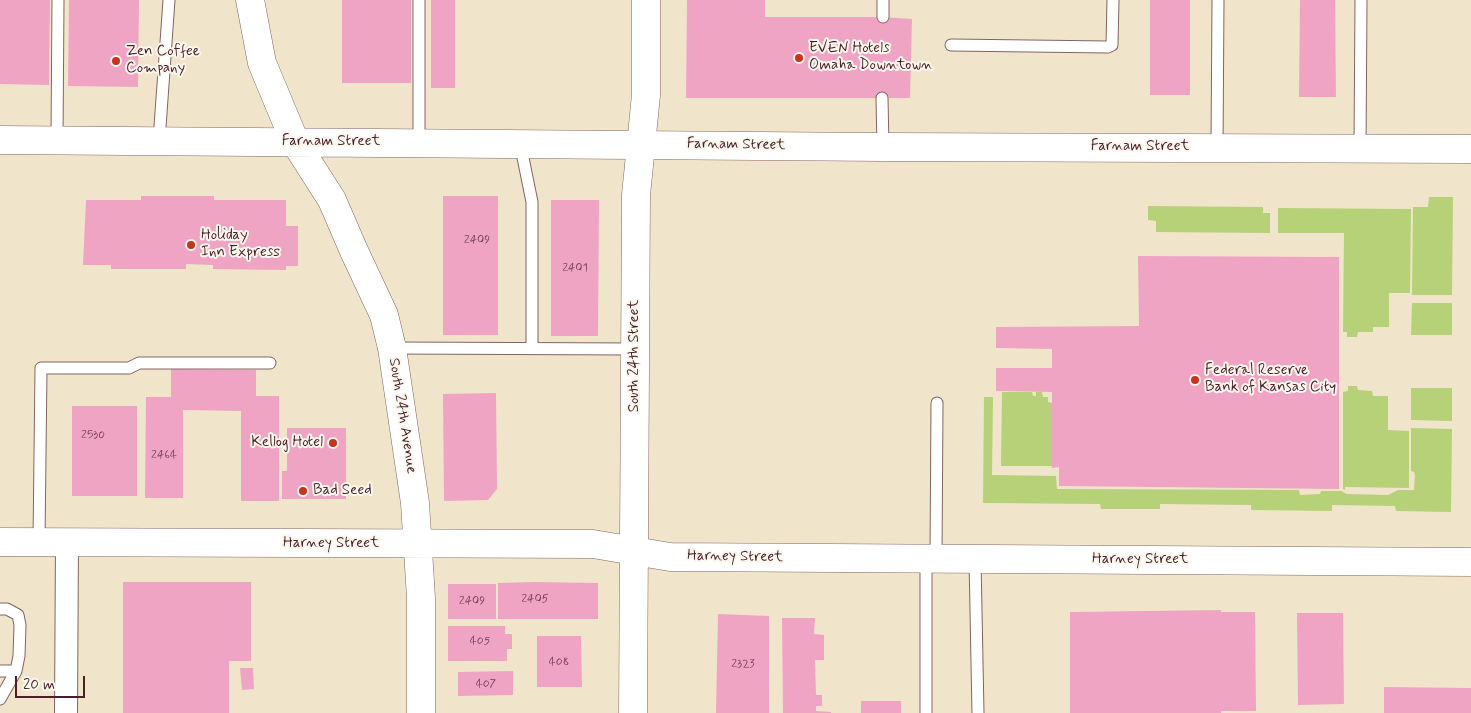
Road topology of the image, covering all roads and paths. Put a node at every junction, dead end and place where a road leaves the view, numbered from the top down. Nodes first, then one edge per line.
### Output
1 (58, 0) edge
2 (170, 0) edge
3 (250, 0) edge
4 (419, 0) edge
5 (646, 0) edge
6 (883, 0) edge
7 (1114, 0) edge
8 (1218, 0) edge
9 (1361, 0) edge
10 (883, 17) dead end
11 (951, 45) dead end
12 (882, 98) dead end
13 (0, 140) edge
14 (57, 140) junction
15 (159, 141) junction
16 (295, 142) junction
17 (419, 143) junction
18 (520, 144) junction
19 (640, 144) junction
20 (883, 147) junction
21 (1217, 148) junction
22 (1360, 148) junction
23 (1471, 150) edge
24 (392, 348) junction
25 (532, 348) junction
26 (635, 349) junction
27 (270, 363) dead end
28 (937, 403) dead end
29 (0, 542) edge
30 (39, 542) junction
31 (67, 542) junction
32 (417, 544) junction
33 (634, 551) junction
34 (931, 559) junction
35 (975, 559) junction
36 (1471, 562) edge
37 (0, 609) edge
38 (0, 670) edge
39 (16, 671) junction
40 (0, 699) edge
41 (66, 713) edge
42 (421, 713) edge
43 (634, 713) edge
44 (926, 713) edge
45 (978, 713) edge

1 - 14 lane
2 - 15 lane
3 - 16 main road, South 24th Avenue
4 - 17 lane
5 - 19 main road, South 24th Street
6 - 10 lane
7 - 11 lane
8 - 21 lane
9 - 22 lane
12 - 20 lane
13 - 14 main road, Farnam Street
14 - 15 main road, Farnam Street
15 - 16 main road, Farnam Street
16 - 17 main road, Farnam Street
16 - 24 main road, South 24th Avenue
17 - 18 main road, Farnam Street
18 - 19 main road, Farnam Street
18 - 25 lane
19 - 20 main road, Farnam Street
19 - 26 main road, South 24th Street
20 - 21 main road, Farnam Street
21 - 22 main road, Farnam Street
22 - 23 main road, Farnam Street
24 - 25 lane
24 - 32 main road, South 24th Avenue
25 - 26 lane
26 - 33 main road, South 24th Street
27 - 30 lane
28 - 34 lane
29 - 30 main road, Harney Street
30 - 31 main road, Harney Street
31 - 32 main road, Harney Street
31 - 41 street
32 - 33 main road, Harney Street
32 - 42 main road, South 24th Avenue
33 - 34 main road, Harney Street
33 - 43 main road, South 24th Street
34 - 35 main road, Harney Street
34 - 44 lane
35 - 36 main road, Harney Street
35 - 45 lane
37 - 39 lane
38 - 39 lane
39 - 40 lane

